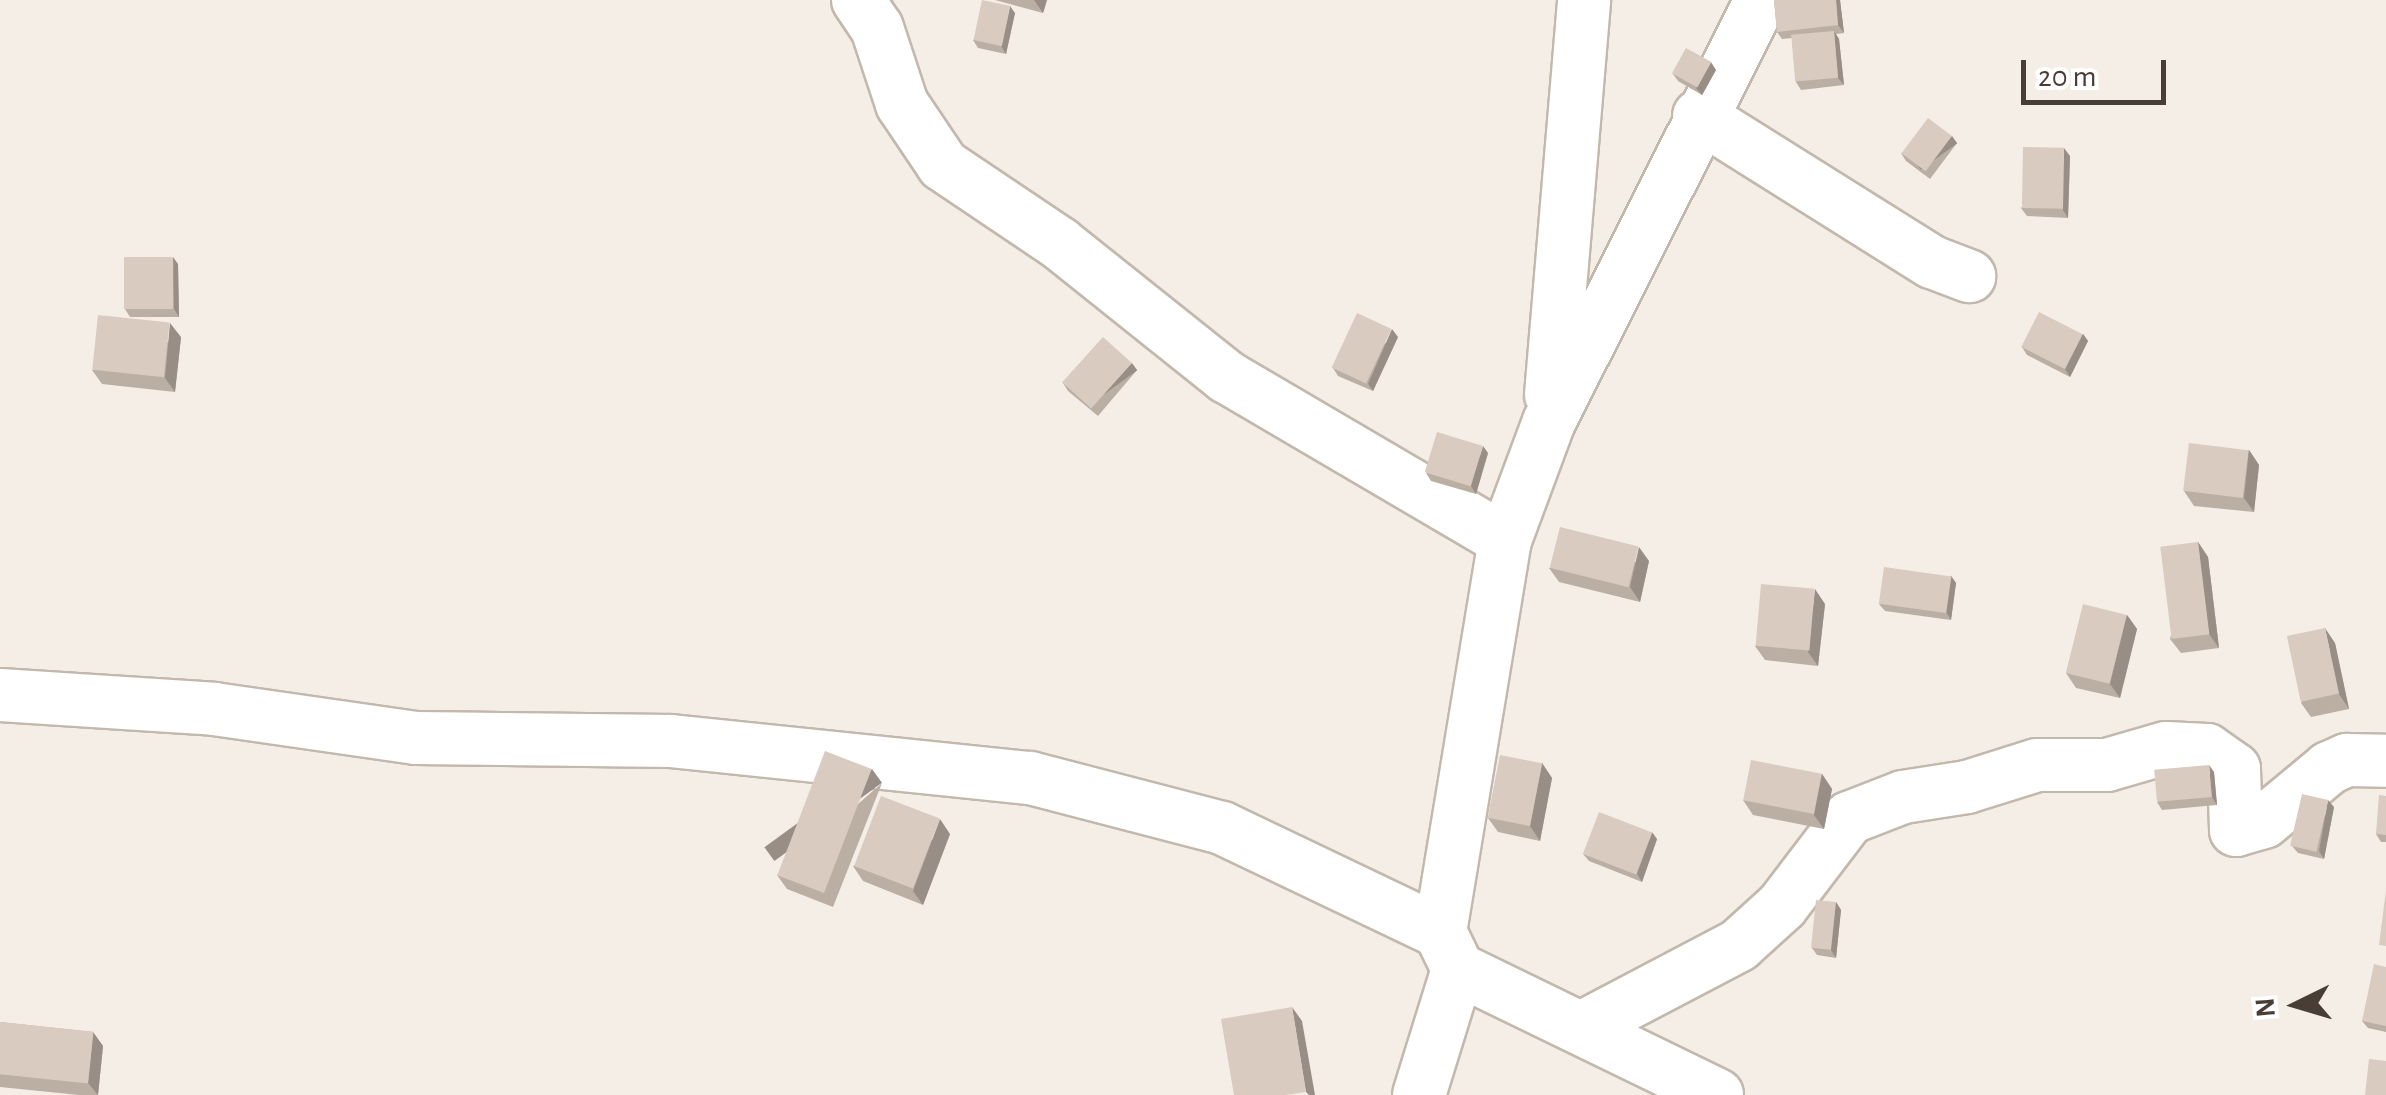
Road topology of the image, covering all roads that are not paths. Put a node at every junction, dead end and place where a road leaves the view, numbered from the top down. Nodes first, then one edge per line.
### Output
1 (858, 0) edge
2 (1584, 0) edge
3 (1761, 0) edge
4 (1698, 116) junction
5 (1968, 276) dead end
6 (1550, 422) junction
7 (1505, 540) junction
8 (0, 695) edge
9 (2386, 761) edge
10 (1449, 951) junction
11 (1586, 1026) junction
12 (1420, 1095) edge
13 (1717, 1095) edge

1 - 7 street
2 - 6 street
3 - 4 street
4 - 5 street
4 - 6 street
6 - 7 street
7 - 10 street
8 - 10 street
9 - 11 street
10 - 11 street
10 - 12 street
11 - 13 street

